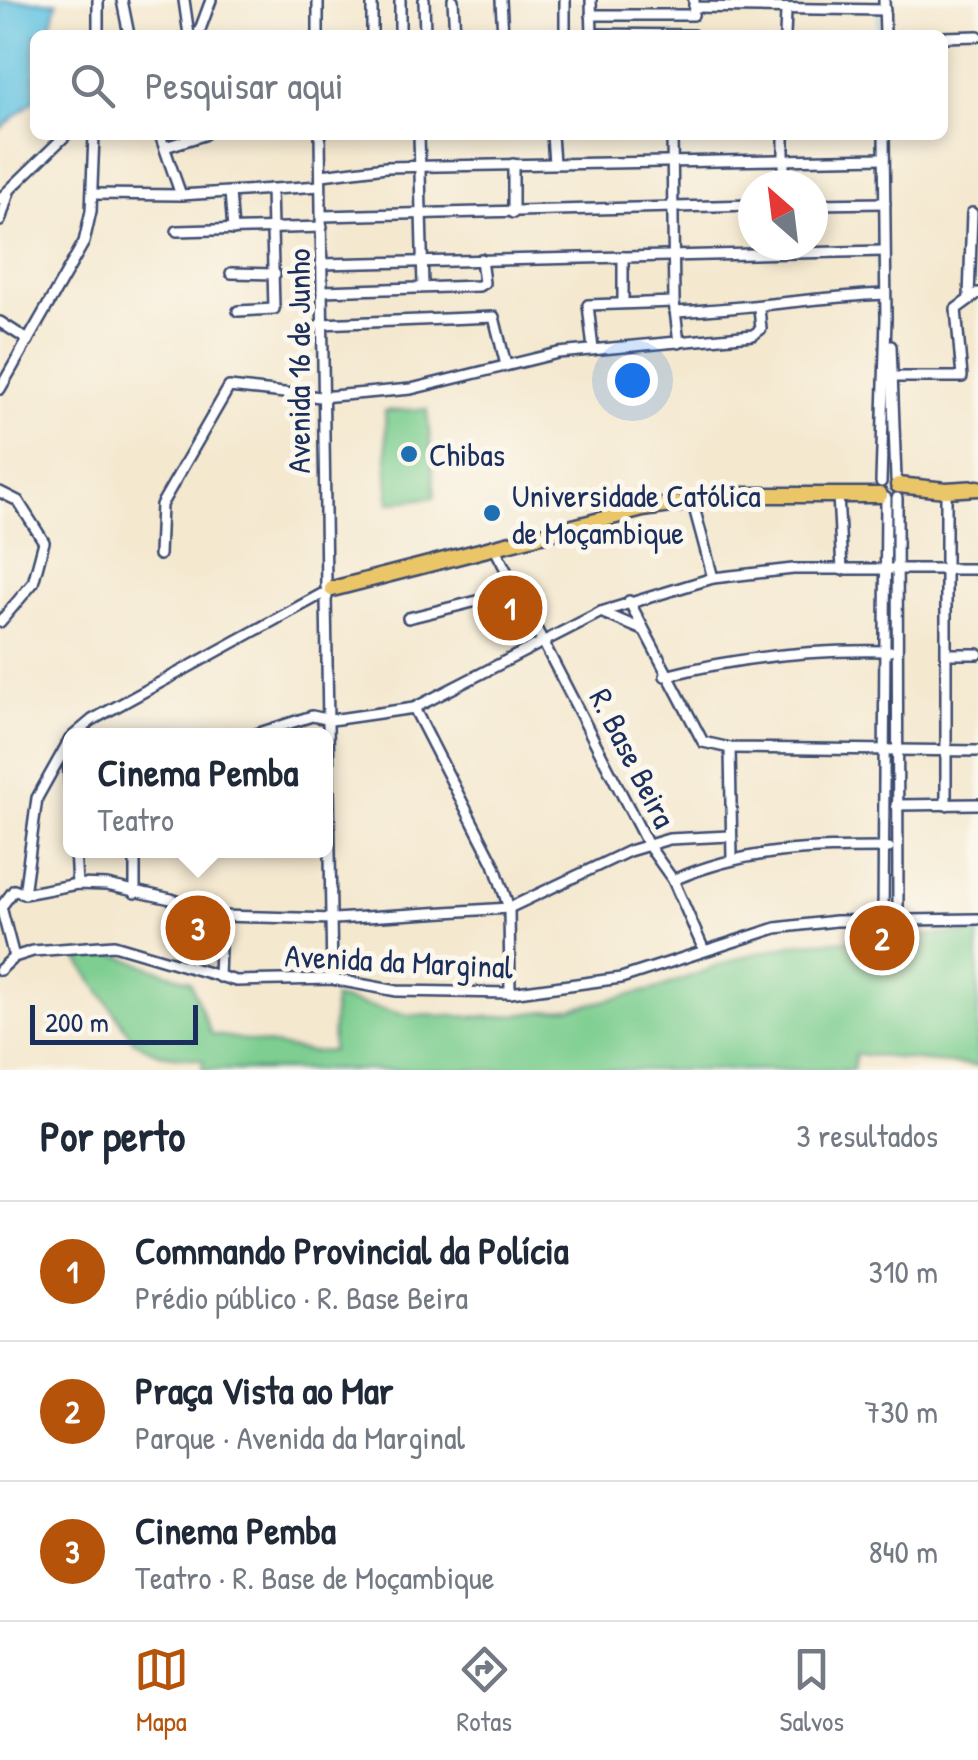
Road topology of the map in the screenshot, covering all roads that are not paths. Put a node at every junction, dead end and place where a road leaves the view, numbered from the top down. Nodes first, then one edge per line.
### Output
1 (98, 0) edge
2 (122, 0) edge
3 (184, 0) edge
4 (210, 0) edge
5 (318, 0) edge
6 (372, 0) edge
7 (400, 0) edge
8 (424, 0) edge
9 (453, 0) edge
10 (501, 0) edge
11 (565, 0) edge
12 (591, 0) edge
13 (884, 5) edge
14 (694, 7) edge
15 (786, 12) junction
16 (591, 15) junction
17 (98, 30) edge
18 (128, 30) edge
19 (188, 30) edge
20 (200, 30) edge
21 (318, 30) edge
22 (372, 30) edge
23 (400, 30) edge
24 (425, 30) edge
25 (454, 30) edge
26 (502, 30) edge
27 (565, 30) edge
28 (592, 30) edge
29 (786, 30) edge
30 (885, 30) edge
31 (978, 36) edge
32 (948, 37) edge
33 (61, 140) edge
34 (94, 140) edge
35 (162, 140) edge
36 (187, 140) edge
37 (320, 140) edge
38 (419, 140) edge
39 (552, 140) edge
40 (672, 140) edge
41 (784, 140) edge
42 (884, 140) edge
43 (164, 147) junction
44 (884, 158) junction
45 (785, 159) junction
46 (672, 161) junction
47 (554, 163) junction
48 (514, 164) junction
49 (420, 167) junction
50 (785, 170) edge
51 (322, 174) junction
52 (320, 186) junction
53 (271, 188) junction
54 (230, 192) junction
55 (92, 194) junction
56 (181, 195) junction
57 (4, 196) edge
58 (885, 203) junction
59 (828, 204) edge
60 (738, 205) edge
61 (673, 206) junction
62 (420, 212) junction
63 (513, 213) junction
64 (972, 213) dead end
65 (0, 221) edge
66 (322, 222) junction
67 (233, 230) junction
68 (273, 230) junction
69 (177, 231) dead end
70 (976, 239) edge
71 (828, 249) edge
72 (738, 251) edge
73 (884, 251) junction
74 (675, 255) junction
75 (623, 257) junction
76 (481, 259) junction
77 (422, 260) junction
78 (321, 264) junction
79 (231, 273) dead end
80 (275, 274) junction
81 (423, 286) junction
82 (322, 291) junction
83 (886, 294) junction
84 (974, 295) edge
85 (623, 303) junction
86 (674, 307) junction
87 (759, 308) junction
88 (238, 312) dead end
89 (886, 318) junction
90 (0, 322) edge
91 (320, 324) junction
92 (28, 340) junction
93 (679, 343) junction
94 (592, 350) junction
95 (15, 359) junction
96 (0, 362) edge
97 (506, 365) junction
98 (892, 377) junction
99 (0, 389) edge
100 (322, 397) junction
101 (888, 402) junction
102 (978, 488) edge
103 (890, 489) junction
104 (946, 490) junction
105 (0, 492) edge
106 (838, 495) junction
107 (692, 500) junction
108 (493, 545) junction
109 (158, 556) dead end
110 (945, 569) junction
111 (978, 569) edge
112 (842, 570) junction
113 (891, 570) junction
114 (713, 578) junction
115 (518, 591) junction
116 (327, 592) junction
117 (629, 601) junction
118 (600, 612) junction
119 (408, 618) dead end
120 (0, 622) edge
121 (642, 630) junction
122 (545, 639) junction
123 (890, 651) junction
124 (947, 654) junction
125 (978, 654) edge
126 (666, 676) junction
127 (414, 708) junction
128 (331, 720) junction
129 (83, 728) edge
130 (275, 728) edge
131 (331, 728) edge
132 (891, 747) junction
133 (730, 748) junction
134 (946, 749) junction
135 (978, 751) edge
136 (63, 752) edge
137 (885, 804) junction
138 (978, 804) edge
139 (898, 805) junction
140 (946, 805) junction
141 (730, 836) junction
142 (648, 845) junction
143 (891, 848) junction
144 (333, 853) edge
145 (76, 858) edge
146 (135, 858) edge
147 (732, 858) junction
148 (672, 880) junction
149 (78, 884) junction
150 (135, 893) junction
151 (24, 894) junction
152 (2, 901) edge
153 (510, 908) junction
154 (221, 916) junction
155 (334, 919) junction
156 (898, 920) junction
157 (978, 920) edge
158 (883, 922) junction
159 (703, 948) junction
160 (14, 957) junction
161 (0, 970) edge
162 (219, 978) junction
163 (332, 979) junction
164 (510, 993) junction

1 - 17 street
2 - 18 street
3 - 19 street
4 - 20 street
5 - 21 street
6 - 22 street
7 - 23 street
8 - 24 street
9 - 25 street
10 - 26 street
11 - 27 street
12 - 16 street
13 - 15 street
13 - 30 street
14 - 15 street
14 - 16 street
15 - 29 street
16 - 28 street
31 - 32 street
33 - 57 street
34 - 55 street
35 - 43 street
36 - 43 street
37 - 51 street, Avenida 16 de Junho
38 - 49 street
39 - 47 street
40 - 46 street
41 - 45 street
42 - 44 street
43 - 56 street
44 - 45 street
44 - 58 street
45 - 46 street
45 - 50 street
46 - 47 street
46 - 61 street
47 - 48 street
48 - 49 street
48 - 63 street
49 - 51 street
49 - 62 street
51 - 52 street, Avenida 16 de Junho
52 - 53 street
52 - 66 street, Avenida 16 de Junho
53 - 54 street
53 - 68 street
54 - 56 street
54 - 67 street
55 - 56 street
55 - 92 street
57 - 65 street
58 - 59 street
58 - 73 street
60 - 61 street
61 - 63 street
61 - 74 street
62 - 63 street
62 - 66 street
62 - 77 street
64 - 70 street
66 - 68 street
66 - 78 street, Avenida 16 de Junho
67 - 68 street
67 - 69 street
68 - 80 street
70 - 84 street
71 - 73 street
72 - 74 street
73 - 83 street
74 - 75 street
74 - 86 street
75 - 76 street
75 - 85 street
76 - 77 street
76 - 81 street
77 - 78 street
77 - 81 street
78 - 82 street, Avenida 16 de Junho
79 - 80 street
80 - 88 street
81 - 82 street
82 - 91 street, Avenida 16 de Junho
83 - 87 street
83 - 89 street
84 - 98 street
85 - 86 street
85 - 94 street
86 - 87 street
86 - 93 street
87 - 93 street
89 - 98 street
89 - 101 street
90 - 92 street
91 - 97 street
91 - 100 street, Avenida 16 de Junho
92 - 95 street
93 - 94 street
94 - 97 street
95 - 96 street
95 - 99 street
97 - 100 street
98 - 101 street
100 - 109 street
100 - 116 street, Avenida 16 de Junho
101 - 103 street
102 - 104 highway
103 - 104 highway
103 - 106 highway
103 - 113 street
104 - 110 street
105 - 120 street
106 - 107 highway
106 - 112 street
107 - 108 highway
107 - 114 street
108 - 115 street, R. Base Beira
108 - 116 highway
110 - 111 street
110 - 113 street
110 - 124 street
112 - 113 street
112 - 114 street
113 - 123 street
114 - 117 street
115 - 119 street
115 - 122 street, R. Base Beira
116 - 128 street, Avenida 16 de Junho
116 - 129 street
117 - 118 street
117 - 121 street
118 - 121 street
118 - 122 street
121 - 126 street
122 - 127 street
122 - 142 street, R. Base Beira
123 - 126 street
123 - 132 street
124 - 125 street
124 - 134 street
126 - 133 street
127 - 128 street
127 - 153 street
128 - 130 street
128 - 131 street, Avenida 16 de Junho
132 - 133 street
132 - 134 street
132 - 137 street
132 - 139 street
133 - 141 street
134 - 135 street
134 - 140 street
136 - 151 street
137 - 139 street
137 - 143 street
138 - 140 street
139 - 140 street
139 - 143 street
141 - 142 street
141 - 147 street
142 - 148 street, R. Base Beira
142 - 153 street
143 - 147 street
143 - 156 street
143 - 158 street
144 - 155 street, Avenida 16 de Junho
145 - 149 street
146 - 150 street
147 - 148 street
148 - 159 street, R. Base Beira
149 - 150 street
149 - 151 street
150 - 154 street
151 - 152 street
152 - 160 street
153 - 155 street
153 - 164 street
154 - 155 street
154 - 162 street
155 - 163 street, Avenida 16 de Junho
156 - 157 street, Avenida da Marginal
156 - 158 street, Avenida da Marginal
158 - 159 street, Avenida da Marginal
159 - 164 street, Avenida da Marginal
160 - 161 street
160 - 162 street, Avenida da Marginal
162 - 163 street, Avenida da Marginal
163 - 164 street, Avenida da Marginal

